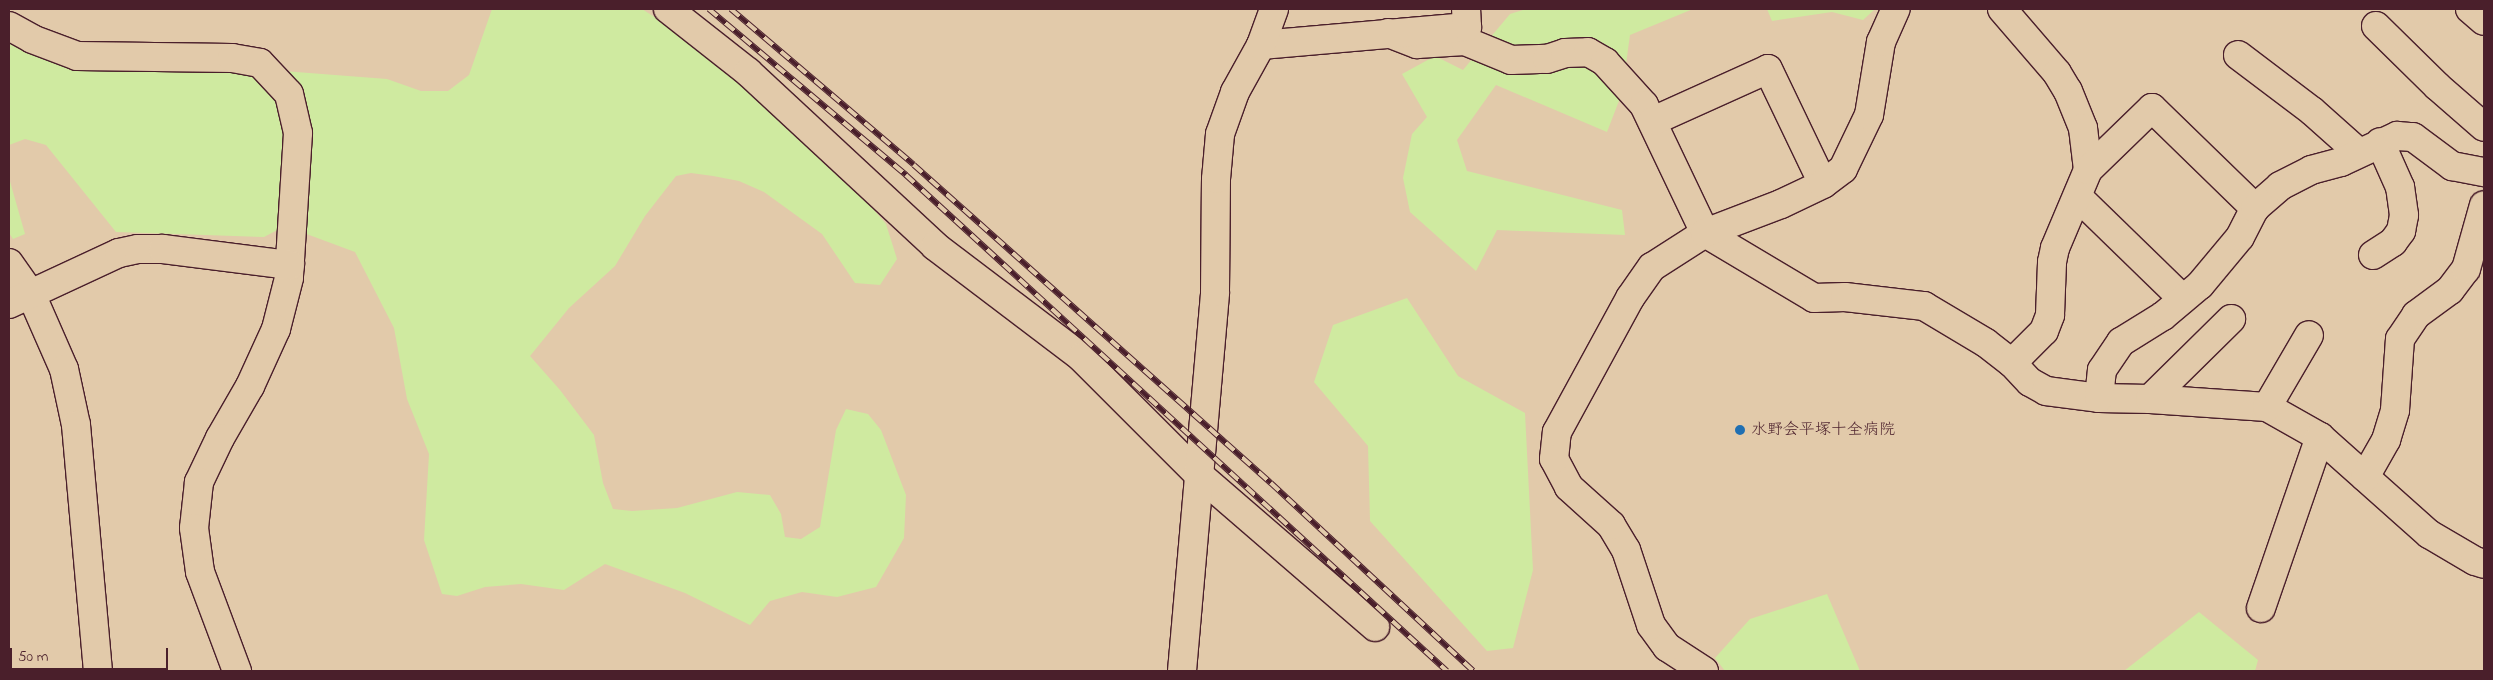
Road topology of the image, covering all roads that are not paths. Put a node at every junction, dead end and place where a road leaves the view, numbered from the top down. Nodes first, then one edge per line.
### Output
1 (668, 9) edge
2 (1274, 9) edge
3 (1466, 9) edge
4 (1896, 9) edge
5 (2002, 9) edge
6 (2470, 9) edge
7 (2484, 21) edge
8 (9, 26) edge
9 (2376, 26) dead end
10 (1388, 33) junction
11 (1261, 45) junction
12 (2238, 55) dead end
13 (1653, 121) junction
14 (2484, 128) edge
15 (2369, 147) junction
16 (2088, 170) junction
17 (2484, 172) edge
18 (1823, 184) junction
19 (2078, 197) junction
20 (2484, 205) edge
21 (2255, 208) junction
22 (1705, 233) junction
23 (2373, 255) dead end
24 (9, 263) edge
25 (290, 265) junction
26 (2475, 274) edge
27 (2184, 298) junction
28 (20, 299) edge
29 (2231, 319) dead end
30 (2309, 335) dead end
31 (2012, 362) junction
32 (2098, 398) junction
33 (2150, 399) junction
34 (2267, 407) junction
35 (2320, 437) junction
36 (1198, 474) junction
37 (2365, 477) junction
38 (2484, 564) edge
39 (2260, 608) dead end
40 (1375, 627) dead end
41 (98, 671) edge
42 (237, 671) edge
43 (1182, 671) edge
44 (1704, 671) edge

1 - 36 street
2 - 11 street
3 - 10 street
4 - 18 street
5 - 16 street
6 - 7 street
8 - 25 street
9 - 14 street
10 - 11 street
10 - 13 street
11 - 36 street
12 - 15 street
13 - 18 street
13 - 22 street
15 - 17 street
15 - 21 street
15 - 23 street
16 - 19 street
16 - 21 street
18 - 22 street
19 - 27 street
19 - 31 street
20 - 26 street
21 - 27 street
22 - 31 street
22 - 44 street
24 - 28 street
25 - 28 street
25 - 42 street
26 - 37 street
27 - 32 street
28 - 41 street
29 - 33 street
30 - 34 street
31 - 32 street
32 - 33 street
33 - 34 street
34 - 35 street
35 - 37 street
35 - 39 street
36 - 40 street
36 - 43 street
37 - 38 street

